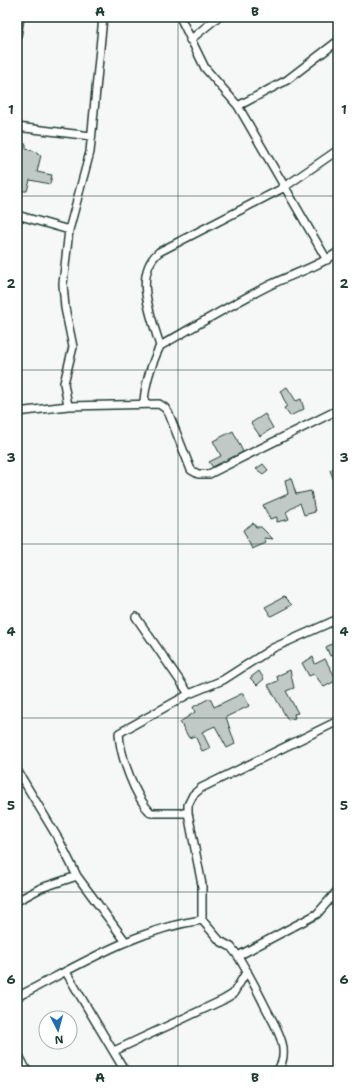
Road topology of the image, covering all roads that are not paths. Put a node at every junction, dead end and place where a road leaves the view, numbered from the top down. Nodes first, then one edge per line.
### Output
1 (20, 17) edge
2 (103, 17) edge
3 (180, 17) edge
4 (218, 17) edge
5 (17, 36) edge
6 (190, 40) junction
7 (338, 41) edge
8 (238, 106) junction
9 (17, 127) edge
10 (91, 136) junction
11 (338, 150) edge
12 (284, 188) junction
13 (17, 215) edge
14 (70, 230) junction
15 (338, 252) edge
16 (326, 260) junction
17 (160, 346) junction
18 (144, 403) junction
19 (68, 406) junction
20 (338, 410) edge
21 (17, 412) edge
22 (136, 617) dead end
23 (338, 619) edge
24 (189, 694) junction
25 (338, 721) edge
26 (17, 770) edge
27 (188, 813) junction
28 (77, 876) junction
29 (338, 890) edge
30 (17, 900) edge
31 (202, 920) junction
32 (126, 942) junction
33 (238, 956) junction
34 (247, 971) junction
35 (66, 972) junction
36 (17, 997) edge
37 (17, 1052) edge
38 (114, 1052) junction
39 (27, 1071) edge
40 (125, 1071) edge
41 (277, 1071) edge

1 - 5 street
2 - 10 street
3 - 6 street
4 - 6 street
6 - 8 street
7 - 8 street
8 - 12 street
9 - 10 street
10 - 14 street
11 - 12 street
12 - 16 street
12 - 17 street
13 - 14 street
14 - 19 street
15 - 16 street
16 - 17 street
17 - 18 street
18 - 19 street
18 - 20 street
19 - 21 street
22 - 24 street
23 - 24 street
24 - 27 street
25 - 27 street
26 - 28 street
27 - 31 street
28 - 30 street
28 - 32 street
29 - 33 street
31 - 32 street
31 - 33 street
32 - 35 street
33 - 34 street
34 - 38 street
34 - 41 street
35 - 36 street
35 - 38 street
37 - 39 street
38 - 40 street

